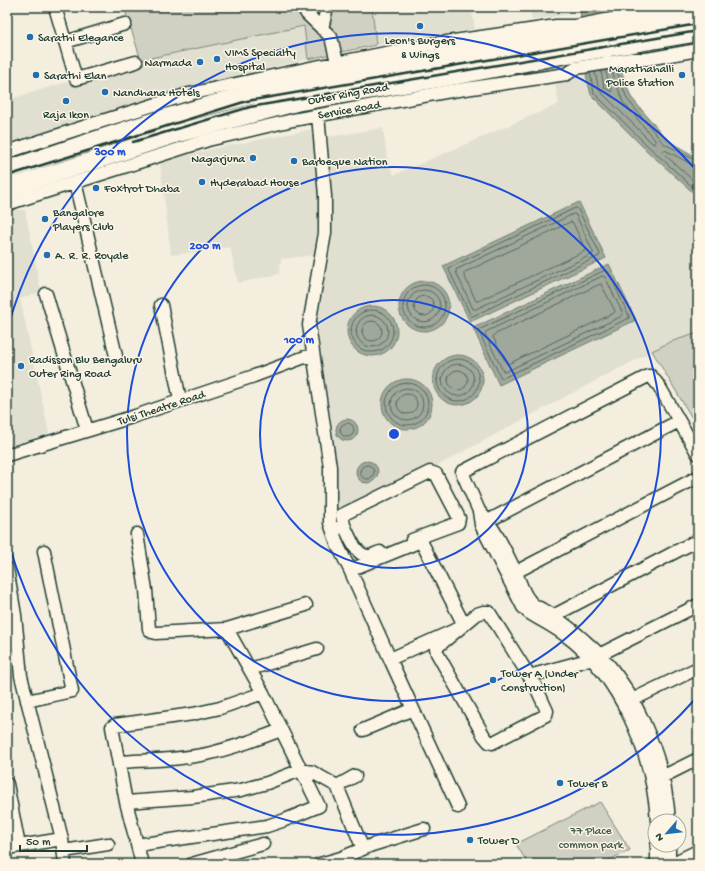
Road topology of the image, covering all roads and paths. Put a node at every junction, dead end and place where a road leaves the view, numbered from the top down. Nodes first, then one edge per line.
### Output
1 (55, 7) edge
2 (303, 7) edge
3 (327, 7) edge
4 (674, 7) edge
5 (698, 16) edge
6 (125, 24) dead end
7 (322, 29) junction
8 (575, 31) junction
9 (698, 32) edge
10 (625, 37) junction
11 (65, 42) junction
12 (698, 50) edge
13 (572, 61) junction
14 (136, 62) dead end
15 (337, 62) junction
16 (318, 115) junction
17 (7, 152) edge
18 (7, 170) edge
19 (75, 182) junction
20 (7, 189) edge
21 (7, 204) edge
22 (46, 294) dead end
23 (161, 305) dead end
24 (313, 354) junction
25 (116, 356) dead end
26 (180, 400) junction
27 (679, 421) junction
28 (87, 430) junction
29 (698, 454) edge
30 (7, 455) edge
31 (698, 477) edge
32 (485, 523) junction
33 (344, 525) junction
34 (333, 531) junction
35 (137, 534) dead end
36 (698, 540) edge
37 (44, 552) dead end
38 (7, 568) edge
39 (350, 570) junction
40 (511, 574) junction
41 (306, 605) dead end
42 (698, 605) edge
43 (553, 616) junction
44 (227, 630) junction
45 (316, 649) dead end
46 (595, 657) junction
47 (390, 660) junction
48 (698, 668) edge
49 (250, 669) junction
50 (529, 676) junction
51 (263, 693) junction
52 (632, 700) junction
53 (26, 701) junction
54 (413, 709) junction
55 (281, 730) junction
56 (363, 730) dead end
57 (698, 759) edge
58 (120, 762) junction
59 (301, 770) junction
60 (355, 776) dead end
61 (657, 779) junction
62 (7, 784) edge
63 (337, 786) junction
64 (126, 802) junction
65 (458, 807) dead end
66 (656, 813) edge
67 (669, 813) edge
68 (424, 829) dead end
69 (108, 844) dead end
70 (263, 844) dead end
71 (63, 845) junction
72 (137, 845) junction
73 (13, 847) edge
74 (363, 849) junction
75 (698, 851) edge
76 (657, 853) edge
77 (669, 853) edge
78 (343, 861) edge
79 (65, 864) edge
80 (142, 864) edge
81 (192, 864) edge
82 (320, 864) edge
83 (657, 864) edge
84 (670, 864) edge

1 - 11 street
2 - 7 street
3 - 7 street
4 - 10 street
5 - 10 highway, Outer Ring Road
6 - 11 street
7 - 15 street
8 - 10 highway, Outer Ring Road
8 - 15 street
8 - 18 highway, Outer Ring Road
9 - 10 highway, Outer Ring Road
10 - 12 street
10 - 13 highway, Outer Ring Road
11 - 14 street
13 - 16 street, Service Road
13 - 20 highway, Outer Ring Road
15 - 17 street
16 - 19 street, Service Road
16 - 24 street
19 - 21 street, Service Road
19 - 25 street
22 - 28 street
23 - 26 street
24 - 26 street, Tulsi Theatre Road
24 - 34 street
26 - 28 street, Tulsi Theatre Road
27 - 29 street
27 - 32 street
27 - 32 street
28 - 30 street, Tulsi Theatre Road
31 - 40 street
32 - 40 street
33 - 33 street
33 - 34 street
34 - 39 street
35 - 44 street
36 - 43 street
37 - 53 street
38 - 53 street
39 - 47 street
39 - 47 street
40 - 43 street
40 - 46 street
41 - 44 street
42 - 46 street
43 - 46 street
44 - 49 street
45 - 49 street
46 - 50 street
46 - 52 street
46 - 61 street
47 - 54 street
48 - 52 street
49 - 51 street
50 - 50 street
51 - 55 street
51 - 58 street
52 - 61 street
53 - 71 street
54 - 56 street
54 - 65 street
55 - 58 street
55 - 59 street
57 - 61 street
58 - 64 street
59 - 63 street
59 - 64 street
59 - 72 street
60 - 63 street
61 - 66 street
61 - 67 street
62 - 73 street
63 - 74 street
64 - 72 street
68 - 74 street
69 - 71 street
70 - 81 street
71 - 73 street
71 - 79 street
72 - 80 street
74 - 78 street
75 - 84 street
76 - 83 street
77 - 84 street
78 - 82 street

